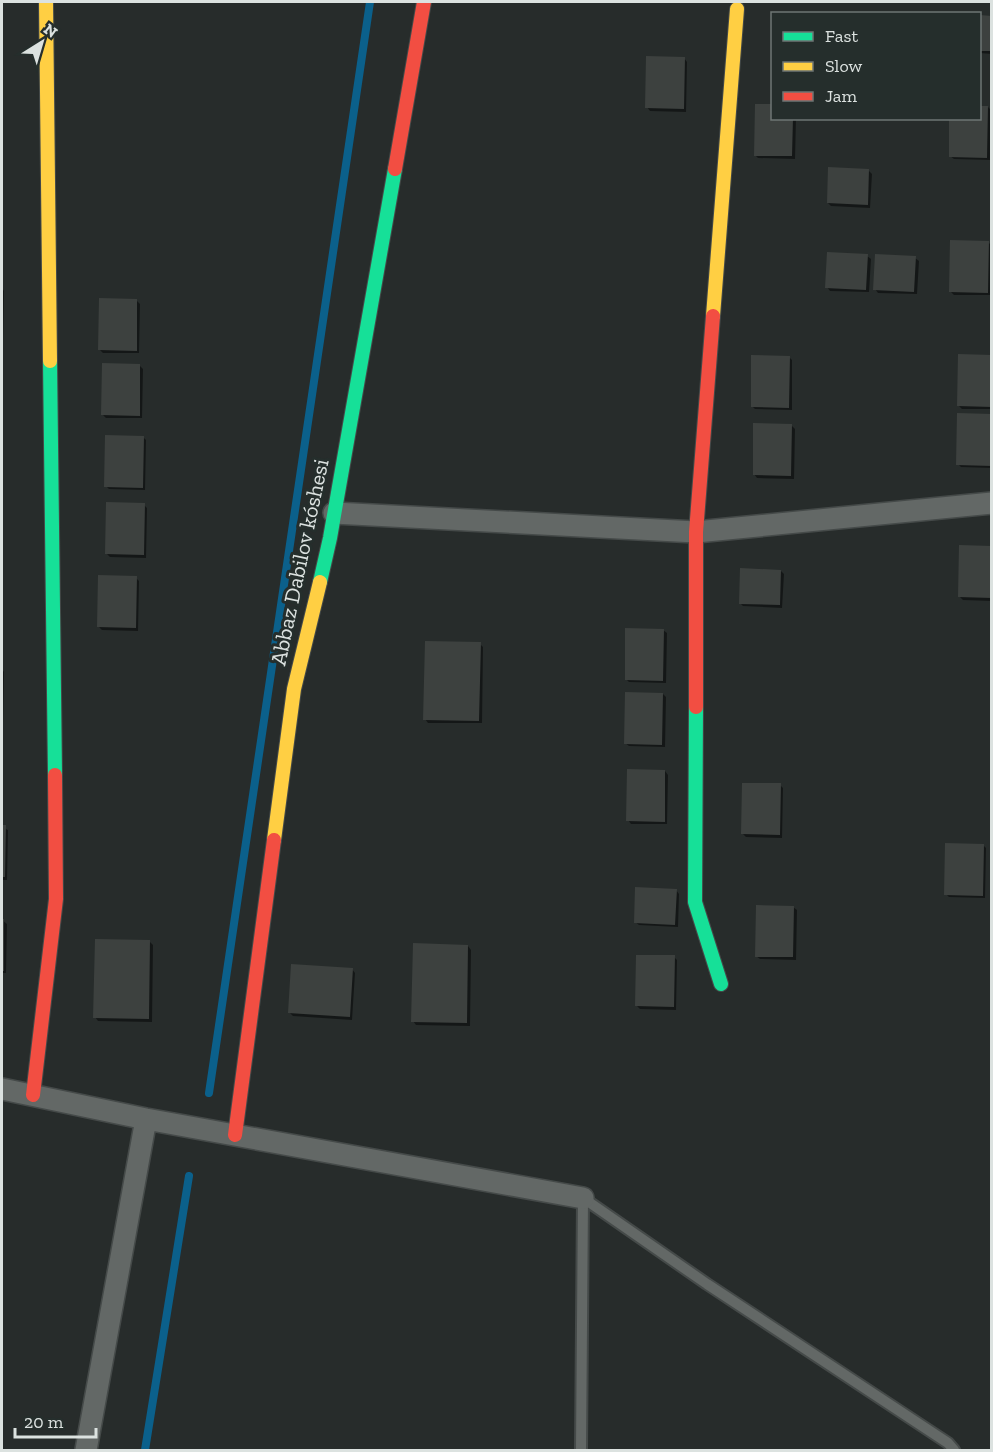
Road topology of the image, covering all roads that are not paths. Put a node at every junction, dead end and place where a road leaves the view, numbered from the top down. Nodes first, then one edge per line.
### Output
1 (46, 2) edge
2 (424, 2) edge
3 (737, 9) dead end
4 (992, 503) edge
5 (334, 513) junction
6 (696, 532) junction
7 (721, 984) dead end
8 (2, 1089) edge
9 (33, 1095) junction
10 (146, 1119) junction
11 (235, 1135) junction
12 (583, 1198) junction
13 (86, 1450) edge
14 (581, 1450) edge
15 (954, 1450) edge

1 - 9 street
2 - 5 street, Abbaz Dabilov kóshesi
3 - 6 street
4 - 6 street
5 - 6 street
5 - 11 street, Abbaz Dabilov kóshesi
6 - 7 street
8 - 9 street
9 - 10 street
10 - 11 street
10 - 13 street
11 - 12 street
12 - 14 lane
12 - 15 lane

